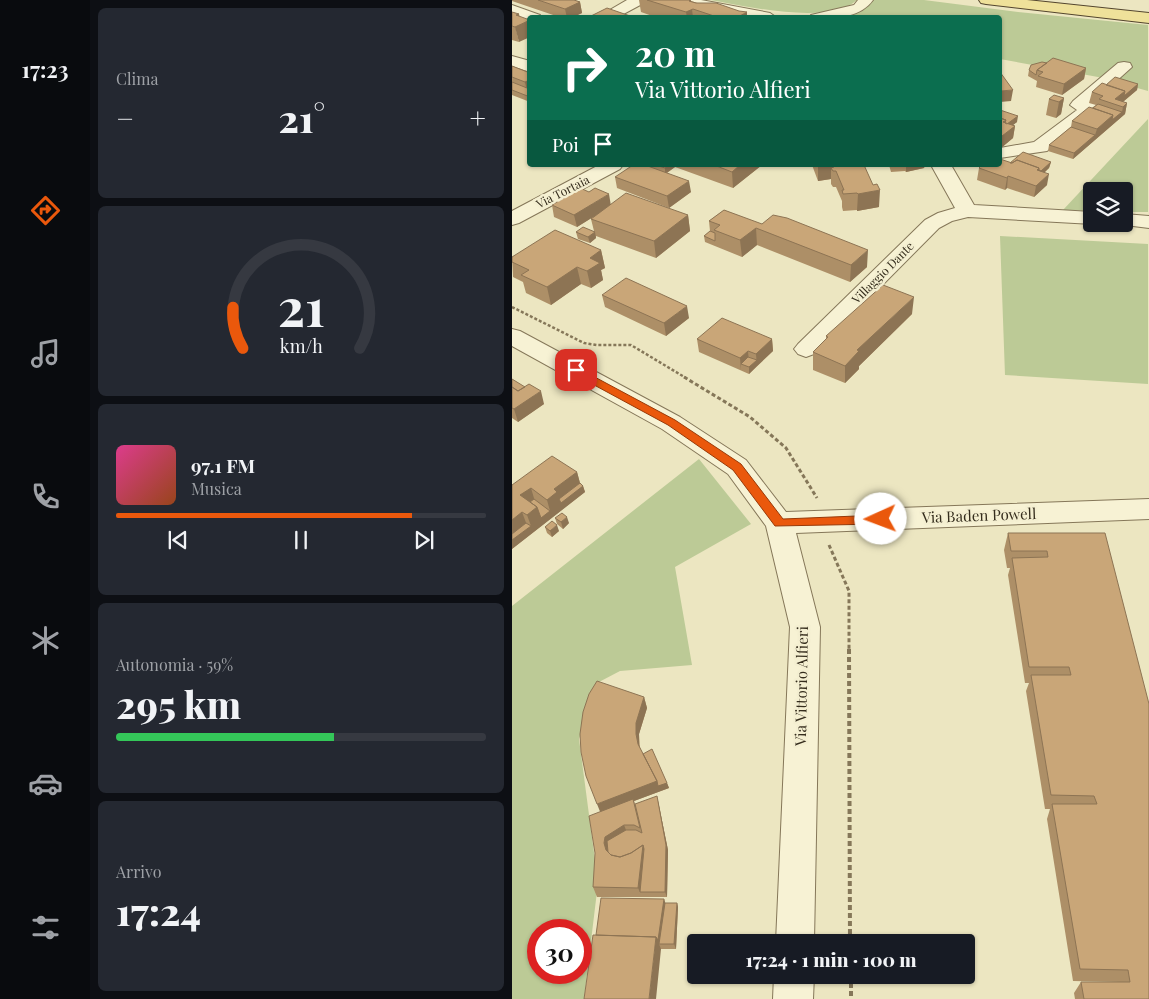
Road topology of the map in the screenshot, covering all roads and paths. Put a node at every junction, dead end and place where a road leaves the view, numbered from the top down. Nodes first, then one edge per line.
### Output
1 (639, 0) edge
2 (678, 0) edge
3 (866, 0) edge
4 (986, 0) edge
5 (512, 10) edge
6 (615, 12) edge
7 (527, 15) edge
8 (755, 15) edge
9 (829, 15) edge
10 (1146, 17) edge
11 (512, 61) edge
12 (527, 66) edge
13 (1124, 67) dead end
14 (1002, 153) edge
15 (609, 167) edge
16 (942, 167) edge
17 (967, 211) junction
18 (1083, 217) edge
19 (512, 218) edge
20 (1133, 221) edge
21 (1148, 222) edge
22 (512, 307) edge
23 (512, 336) edge
24 (806, 349) dead end
25 (820, 503) dead end
26 (1148, 509) edge
27 (780, 523) junction
28 (828, 545) dead end
29 (795, 934) edge
30 (850, 934) edge
31 (794, 984) edge
32 (850, 984) edge
33 (793, 999) edge
34 (851, 999) edge

1 - 6 street
2 - 8 street
3 - 9 street
4 - 10 main road
5 - 7 street
11 - 12 street
13 - 14 street
15 - 19 street, Via Tortaia
16 - 17 street
17 - 18 street, Villaggio Dante
17 - 24 street, Villaggio Dante
20 - 21 street
22 - 25 path
23 - 27 street, Via Vittorio Alfieri
26 - 27 street, Via Baden Powell
27 - 29 street, Via Vittorio Alfieri
28 - 30 path
31 - 33 street
32 - 34 path

